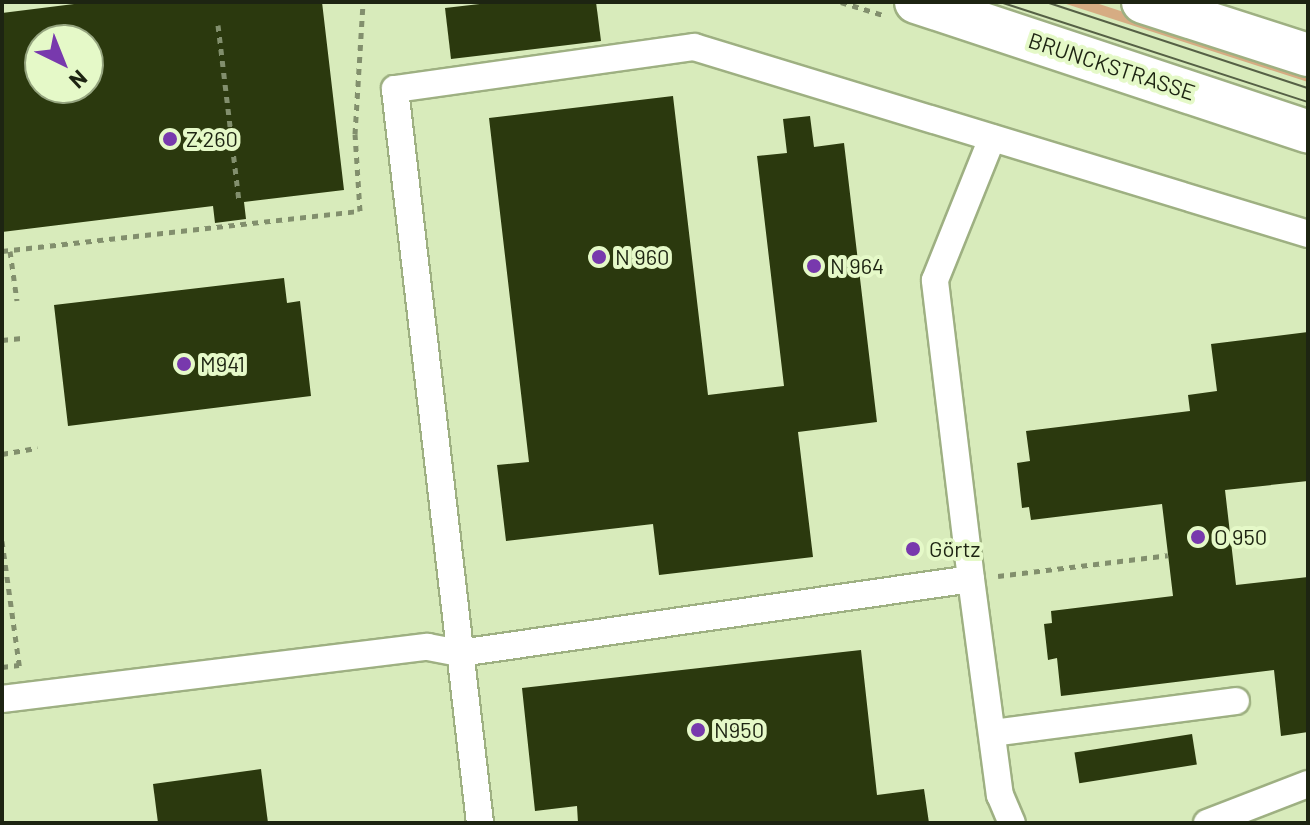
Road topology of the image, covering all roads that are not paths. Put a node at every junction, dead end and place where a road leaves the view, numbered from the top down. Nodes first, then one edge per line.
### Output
1 (916, 2) edge
2 (1143, 2) edge
3 (1308, 55) edge
4 (1308, 132) edge
5 (992, 138) junction
6 (1308, 234) edge
7 (971, 579) junction
8 (460, 653) junction
9 (2, 699) edge
10 (1236, 701) dead end
11 (993, 733) junction
12 (1308, 784) edge
13 (480, 823) edge
14 (1012, 823) edge
15 (1207, 823) edge

1 - 4 main road, BRUNCKSTRASSE
2 - 3 main road
5 - 6 street
5 - 7 street
5 - 8 street
7 - 8 street
7 - 11 street
8 - 9 street
8 - 13 street
10 - 11 street
11 - 14 street
12 - 15 street

